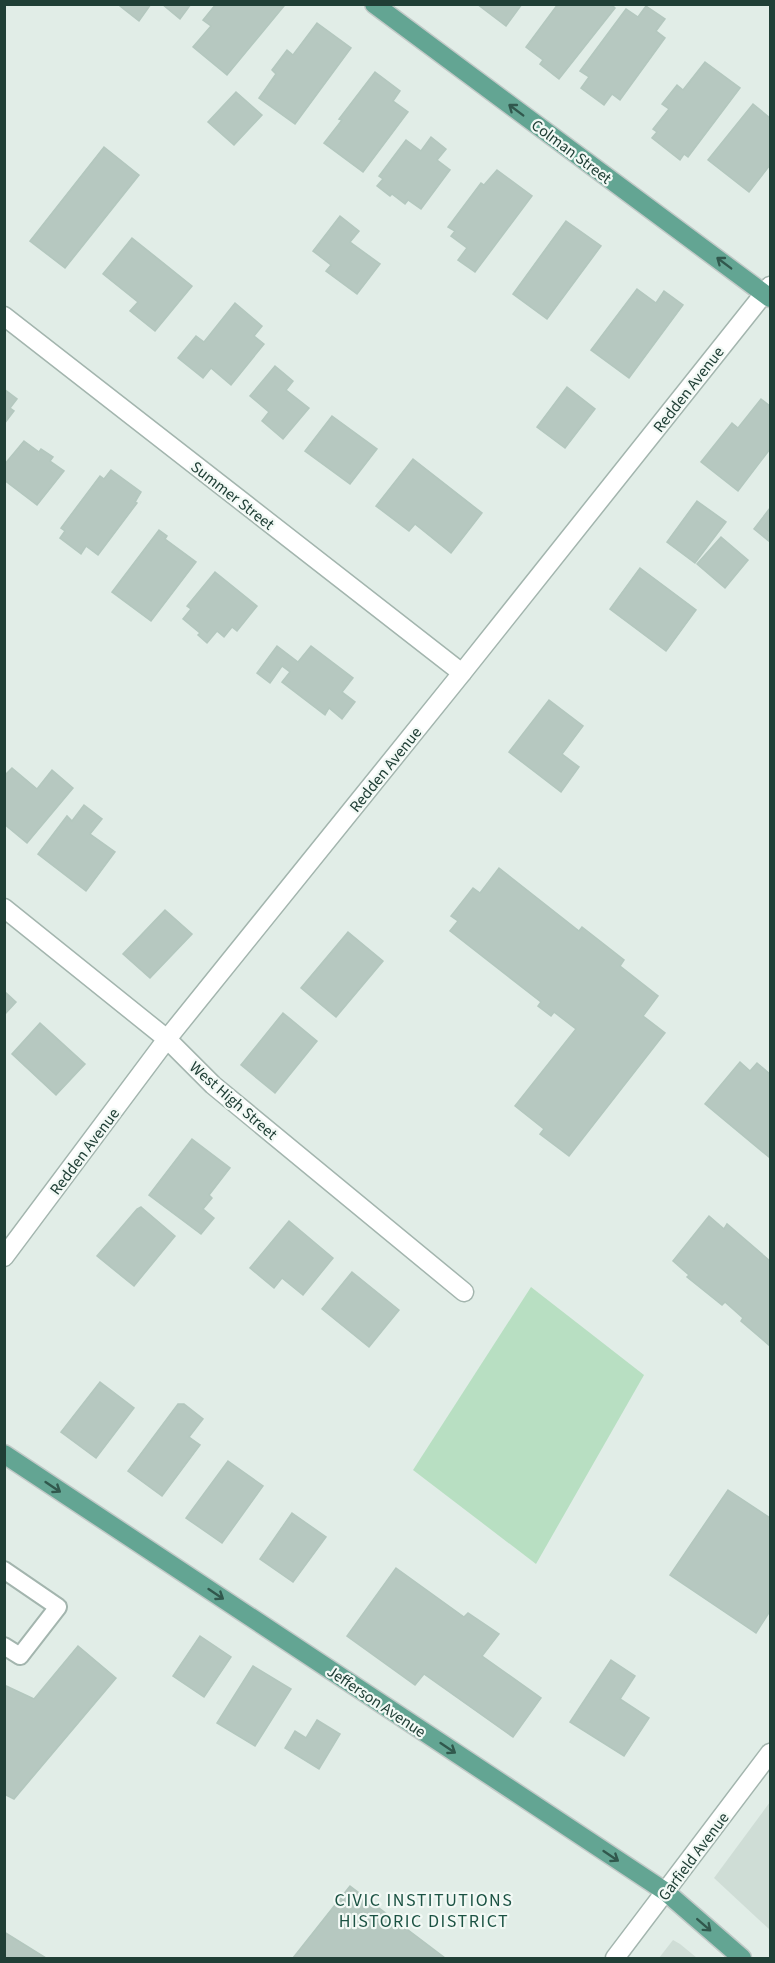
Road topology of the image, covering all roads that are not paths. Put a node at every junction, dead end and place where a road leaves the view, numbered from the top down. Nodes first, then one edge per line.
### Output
1 (374, 4) edge
2 (769, 292) edge
3 (4, 316) edge
4 (462, 673) junction
5 (4, 908) edge
6 (167, 1039) junction
7 (4, 1257) edge
8 (464, 1292) dead end
9 (4, 1454) edge
10 (4, 1569) edge
11 (4, 1646) edge
12 (771, 1753) edge
13 (666, 1892) junction
14 (615, 1959) edge
15 (742, 1959) edge

2 -> 1 main road, Colman Street
2 - 4 street, Redden Avenue
3 - 4 street, Summer Street
4 - 6 street, Redden Avenue
5 - 6 street, West High Street
6 - 7 street, Redden Avenue
6 - 8 street, West High Street
9 -> 13 main road, Jefferson Avenue
10 - 11 lane
12 - 13 street, Garfield Avenue
13 - 14 street, Garfield Avenue
13 -> 15 main road, Jefferson Avenue

